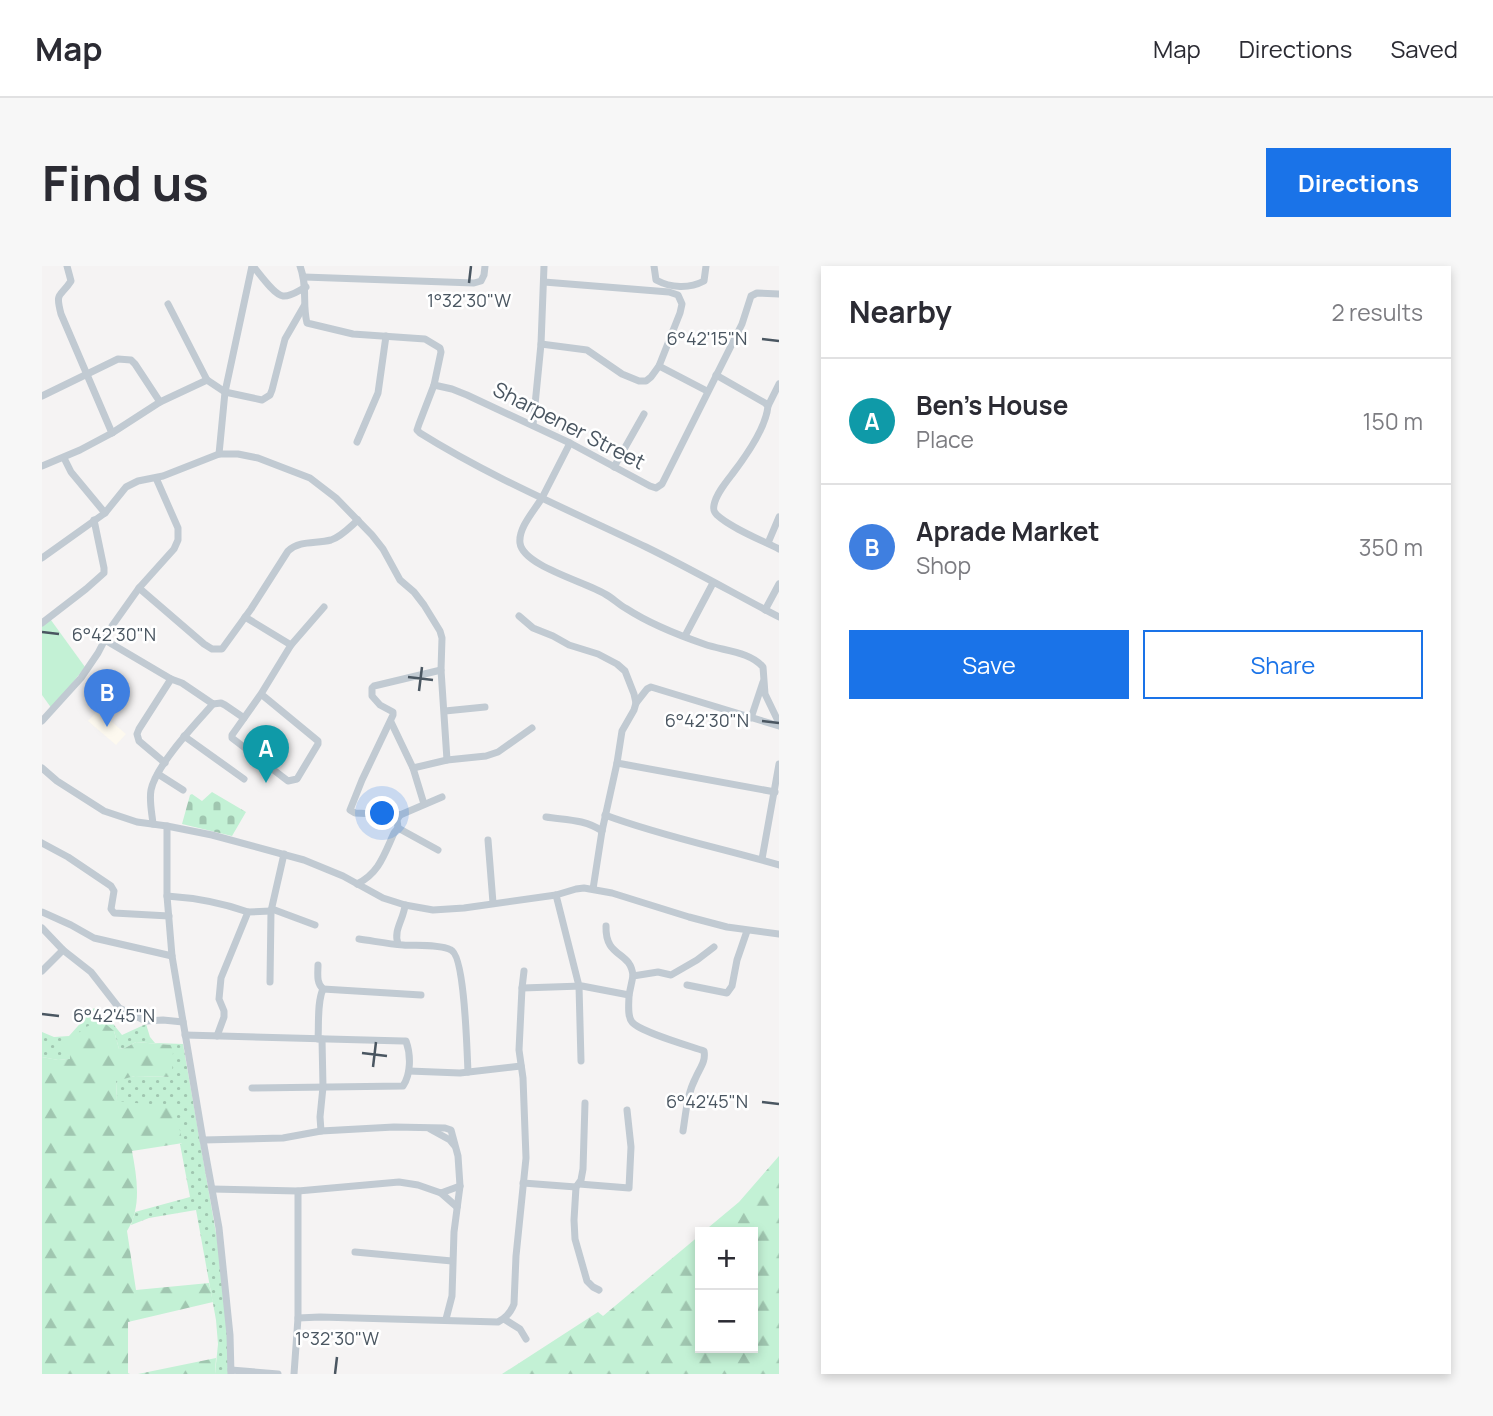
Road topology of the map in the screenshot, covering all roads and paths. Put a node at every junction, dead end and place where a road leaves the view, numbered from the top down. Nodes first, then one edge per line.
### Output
1 (67, 266) edge
2 (252, 266) edge
3 (300, 266) edge
4 (485, 266) edge
5 (544, 266) edge
6 (654, 266) edge
7 (706, 266) edge
8 (304, 277) junction
9 (544, 282) junction
10 (306, 287) junction
11 (779, 294) edge
12 (167, 304) dead end
13 (305, 304) junction
14 (386, 336) junction
15 (541, 344) junction
16 (659, 366) junction
17 (86, 374) junction
18 (716, 376) junction
19 (207, 380) junction
20 (779, 384) edge
21 (434, 385) junction
22 (707, 391) junction
23 (225, 392) junction
24 (42, 396) edge
25 (160, 402) junction
26 (768, 406) junction
27 (644, 414) dead end
28 (533, 425) junction
29 (113, 433) junction
30 (358, 442) dead end
31 (570, 443) junction
32 (219, 454) junction
33 (64, 458) junction
34 (42, 466) edge
35 (614, 467) junction
36 (156, 478) junction
37 (542, 499) junction
38 (105, 513) junction
39 (779, 517) edge
40 (94, 520) junction
41 (358, 520) junction
42 (768, 543) junction
43 (779, 549) edge
44 (42, 558) edge
45 (713, 583) junction
46 (779, 584) edge
47 (139, 589) junction
48 (324, 607) dead end
49 (765, 610) junction
50 (245, 617) junction
51 (519, 617) dead end
52 (779, 617) edge
53 (42, 623) edge
54 (685, 636) junction
55 (104, 640) junction
56 (291, 645) junction
57 (441, 670) junction
58 (171, 679) junction
59 (763, 682) junction
60 (261, 694) junction
61 (636, 703) junction
62 (213, 704) junction
63 (485, 706) dead end
64 (444, 711) junction
65 (244, 718) junction
66 (751, 718) junction
67 (42, 721) edge
68 (391, 722) junction
69 (779, 725) edge
70 (532, 728) dead end
71 (184, 736) junction
72 (447, 760) junction
73 (165, 763) junction
74 (617, 763) junction
75 (779, 764) edge
76 (42, 768) edge
77 (413, 768) junction
78 (158, 774) junction
79 (244, 779) dead end
80 (183, 790) dead end
81 (775, 792) junction
82 (442, 797) dead end
83 (424, 804) junction
84 (400, 816) junction
85 (546, 817) dead end
86 (604, 818) junction
87 (153, 824) junction
88 (593, 824) junction
89 (167, 826) junction
90 (398, 828) junction
91 (602, 831) junction
92 (488, 840) dead end
93 (42, 843) edge
94 (439, 850) dead end
95 (284, 854) junction
96 (762, 859) junction
97 (779, 865) edge
98 (357, 884) junction
99 (593, 889) junction
100 (556, 895) junction
101 (167, 896) junction
102 (493, 903) junction
103 (405, 905) junction
104 (271, 910) junction
105 (42, 912) edge
106 (248, 912) junction
107 (169, 916) junction
108 (315, 925) dead end
109 (606, 926) dead end
110 (42, 928) edge
111 (747, 931) junction
112 (779, 934) edge
113 (359, 939) dead end
114 (398, 944) junction
115 (714, 947) dead end
116 (63, 950) junction
117 (172, 956) junction
118 (318, 965) dead end
119 (42, 971) edge
120 (524, 971) dead end
121 (634, 976) junction
122 (270, 982) dead end
123 (687, 985) dead end
124 (579, 986) junction
125 (522, 988) junction
126 (323, 989) junction
127 (421, 995) dead end
128 (629, 995) junction
129 (183, 1022) junction
130 (186, 1035) junction
131 (217, 1035) junction
132 (320, 1039) junction
133 (581, 1061) dead end
134 (521, 1066) junction
135 (409, 1071) junction
136 (468, 1072) junction
137 (323, 1087) junction
138 (252, 1088) dead end
139 (584, 1103) dead end
140 (627, 1110) dead end
141 (321, 1131) junction
142 (683, 1131) dead end
143 (203, 1140) junction
144 (523, 1183) junction
145 (460, 1186) junction
146 (577, 1186) junction
147 (212, 1189) junction
148 (298, 1191) junction
149 (441, 1193) junction
150 (457, 1207) junction
151 (355, 1252) dead end
152 (452, 1261) junction
153 (599, 1290) dead end
154 (298, 1318) junction
155 (446, 1319) junction
156 (504, 1319) junction
157 (526, 1339) dead end
158 (231, 1372) edge
159 (278, 1374) edge
160 (294, 1374) edge

1 - 17 street
2 - 10 street
2 - 23 street
3 - 8 street
4 - 8 street
5 - 9 street
6 - 7 street
8 - 10 street
9 - 15 street
9 - 16 street
10 - 13 street
11 - 18 street, Sharpener Street
12 - 19 street
13 - 14 street
13 - 23 street
14 - 21 street
14 - 30 street
15 - 16 street
15 - 28 street
16 - 22 street
17 - 24 street
17 - 25 street
17 - 29 street
18 - 22 street, Sharpener Street
18 - 26 street
19 - 23 street
19 - 25 street
20 - 26 street
21 - 28 street, Sharpener Street
21 - 37 street
22 - 35 street, Sharpener Street
23 - 32 street
25 - 29 street
26 - 42 street
27 - 35 street
28 - 31 street, Sharpener Street
29 - 33 street
31 - 35 street, Sharpener Street
31 - 37 street
32 - 36 street
32 - 41 street
33 - 34 street
33 - 38 street
36 - 38 street
36 - 47 street
37 - 45 street
37 - 54 street
38 - 40 street
39 - 42 street
40 - 44 street
40 - 53 street
41 - 50 street
41 - 57 street
42 - 43 street
45 - 49 street
45 - 54 street
46 - 49 street
47 - 50 street
47 - 55 street
48 - 56 street
49 - 52 street
50 - 56 street
51 - 61 street
54 - 59 street
55 - 58 street
55 - 67 street
56 - 60 street
57 - 64 street
57 - 68 street
58 - 62 street
58 - 73 street
59 - 66 street
59 - 69 street
60 - 65 street
60 - 65 street
61 - 66 street
61 - 74 street
62 - 65 street
62 - 71 street
63 - 64 street
64 - 72 street
66 - 69 street
68 - 77 street
68 - 84 street
70 - 72 street
71 - 73 street
71 - 79 street
72 - 77 street
73 - 78 street
74 - 81 street
74 - 86 street
75 - 81 street
76 - 87 street
77 - 83 street
78 - 80 street
78 - 87 street
81 - 96 street
82 - 83 street
83 - 84 street
84 - 90 street
85 - 88 street
86 - 88 street
86 - 91 street
86 - 96 street
87 - 89 street
88 - 91 street
89 - 95 street
89 - 101 street
90 - 94 street
90 - 98 street
91 - 99 street
92 - 102 street
93 - 107 street
95 - 98 street
95 - 104 street
96 - 97 street
98 - 103 street
99 - 100 street
99 - 111 street
100 - 102 street
100 - 124 street
101 - 106 street
101 - 107 street
102 - 103 street
103 - 114 street
104 - 106 street
104 - 108 street
104 - 122 street
105 - 117 street
106 - 131 street
107 - 117 street
109 - 121 street
110 - 116 street
111 - 112 street
111 - 123 street
113 - 114 street
114 - 136 street
115 - 121 street
116 - 119 street
116 - 129 street
117 - 129 street
118 - 126 street
120 - 125 street
121 - 128 street
124 - 125 street
124 - 128 street
124 - 133 street
125 - 134 street
126 - 127 street
126 - 132 street
128 - 142 street
129 - 130 street
130 - 131 street
130 - 143 street
131 - 132 street
132 - 135 street
132 - 137 street
134 - 136 street
134 - 144 street
135 - 136 street
135 - 137 street
137 - 138 street
137 - 141 street
139 - 146 street
140 - 146 street
141 - 143 street
141 - 145 street
143 - 147 street
144 - 146 street
144 - 156 street
145 - 149 street
145 - 150 street
146 - 153 street
147 - 148 street
147 - 158 street
148 - 149 street
148 - 154 street
149 - 150 street
150 - 152 street
151 - 152 street
152 - 155 street
154 - 155 street
154 - 160 street
155 - 156 street
156 - 157 street
158 - 159 street

